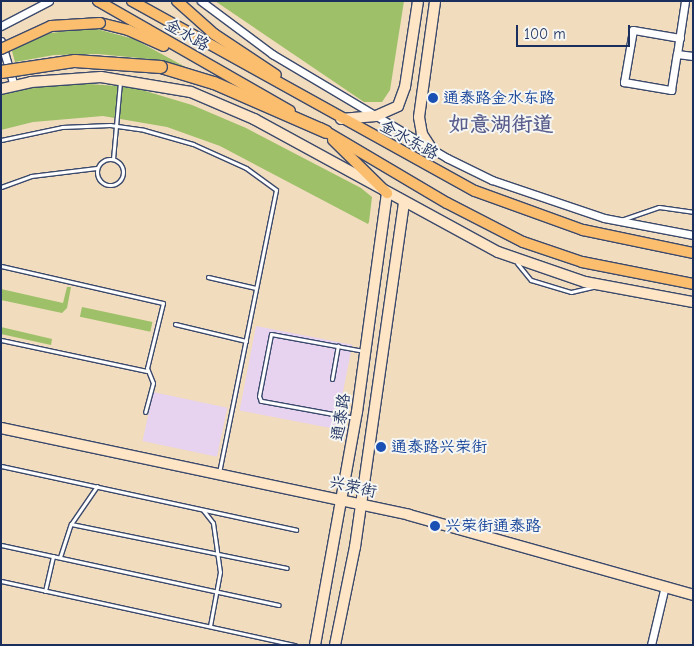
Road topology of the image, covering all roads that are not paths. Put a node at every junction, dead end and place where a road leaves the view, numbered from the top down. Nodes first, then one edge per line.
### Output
1 (41, 1) edge
2 (48, 1) edge
3 (98, 1) edge
4 (132, 1) edge
5 (177, 1) edge
6 (201, 1) edge
7 (418, 1) edge
8 (435, 1) edge
9 (685, 1) edge
10 (36, 8) junction
11 (1, 26) edge
12 (680, 38) junction
13 (1, 41) edge
14 (1, 49) edge
15 (677, 54) junction
16 (693, 56) edge
17 (213, 67) junction
18 (1, 72) edge
19 (120, 79) junction
20 (14, 86) junction
21 (1, 89) edge
22 (376, 116) junction
23 (341, 119) junction
24 (116, 126) junction
25 (326, 132) junction
26 (1, 140) edge
27 (431, 148) junction
28 (113, 159) junction
29 (97, 168) junction
30 (1, 187) edge
31 (388, 193) junction
32 (404, 202) junction
33 (693, 212) edge
34 (617, 221) junction
35 (693, 235) edge
36 (693, 253) edge
37 (1, 266) edge
38 (208, 277) dead end
39 (693, 284) edge
40 (256, 288) junction
41 (693, 302) edge
42 (175, 324) dead end
43 (1, 340) edge
44 (246, 341) junction
45 (338, 346) junction
46 (366, 352) junction
47 (147, 371) junction
48 (332, 379) dead end
49 (145, 412) dead end
50 (356, 419) junction
51 (1, 428) edge
52 (1, 466) edge
53 (219, 474) junction
54 (97, 486) junction
55 (342, 500) junction
56 (361, 504) junction
57 (202, 509) junction
58 (71, 524) junction
59 (296, 530) dead end
60 (1, 545) edge
61 (218, 554) junction
62 (53, 556) junction
63 (60, 557) junction
64 (287, 568) dead end
65 (1, 582) edge
66 (665, 586) junction
67 (45, 591) junction
68 (217, 592) junction
69 (693, 595) edge
70 (279, 605) dead end
71 (210, 626) junction
72 (296, 645) edge
73 (315, 645) edge
74 (335, 645) edge
75 (651, 645) edge

1 - 10 street
2 - 10 street
3 - 17 main road, 金水路
4 - 23 main road, 金水东路
5 - 23 main road
6 - 22 street
7 - 22 street
8 - 27 street
9 - 12 street
10 - 11 street
12 - 15 street
12 - 15 street
13 - 20 street
14 - 17 main road, bridge
15 - 16 street
17 - 25 main road
18 - 25 highway, bridge
19 - 20 street
19 - 24 lane
19 - 31 street
20 - 21 street
22 - 23 street
22 - 27 street
23 - 36 main road, 金水东路
24 - 26 lane
24 - 28 lane
24 - 40 lane
25 - 31 main road
25 - 39 main road
27 - 34 street
28 - 29 lane
28 - 29 lane
29 - 30 lane
31 - 32 street
31 - 46 street, 通泰路
32 - 41 street
32 - 56 street, 通泰路
33 - 34 lane
34 - 35 street
37 - 47 lane
38 - 40 lane
40 - 44 lane
42 - 44 lane
43 - 47 lane
44 - 53 lane
45 - 46 lane
45 - 48 lane
45 - 50 lane
46 - 50 street, 通泰路
47 - 49 lane
50 - 55 street, 通泰路
51 - 53 street, 兴荣街
52 - 54 lane
53 - 55 street, 兴荣街
54 - 57 lane
54 - 58 lane
55 - 56 street, 兴荣街
55 - 73 street, 通泰路
56 - 66 street, 兴荣街
56 - 74 street, 通泰路
57 - 59 lane
57 - 61 lane
58 - 61 lane
58 - 63 lane
60 - 62 lane
61 - 64 lane
61 - 68 lane
62 - 63 lane
62 - 67 lane
63 - 68 lane
65 - 67 lane
66 - 69 street, 兴荣街
66 - 75 street
67 - 71 lane
68 - 70 lane
68 - 71 lane
71 - 72 lane

